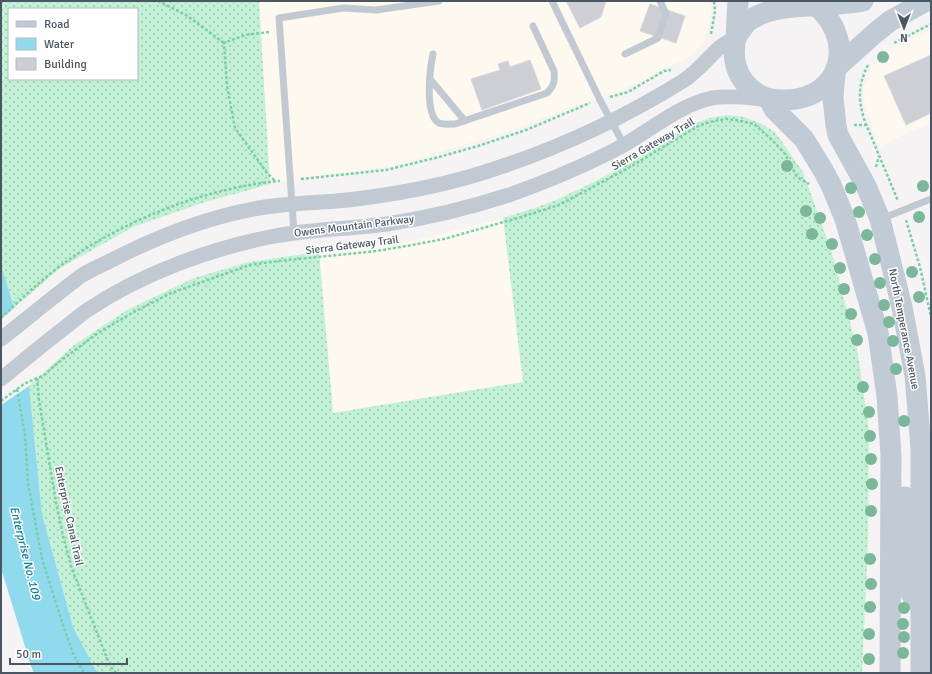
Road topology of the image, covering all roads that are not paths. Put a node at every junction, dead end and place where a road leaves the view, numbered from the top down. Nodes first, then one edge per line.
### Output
1 (439, 1) edge
2 (552, 1) edge
3 (660, 1) edge
4 (738, 1) edge
5 (863, 1) edge
6 (926, 1) edge
7 (812, 2) edge
8 (533, 26) dead end
9 (736, 37) junction
10 (433, 54) dead end
11 (625, 54) dead end
12 (836, 68) junction
13 (430, 79) junction
14 (769, 99) junction
15 (465, 121) junction
16 (610, 121) junction
17 (624, 145) junction
18 (291, 199) junction
19 (931, 199) edge
20 (880, 219) junction
21 (294, 233) junction
22 (1, 339) edge
23 (1, 379) edge
24 (888, 411) junction
25 (924, 605) junction
26 (890, 673) edge
27 (921, 673) edge

1 - 18 lane
2 - 16 lane
3 - 11 lane
4 - 9 main road
5 - 7 main road
6 - 12 main road
7 - 9 main road
7 - 12 main road
8 - 15 lane
9 - 14 main road
9 - 16 street
10 - 13 lane
12 - 14 main road
12 - 20 main road, North Temperance Avenue
13 - 15 lane
13 - 15 lane
14 - 17 street, Owens Mountain Parkway
14 - 24 main road
16 - 17 lane
16 - 18 street
17 - 21 street, Owens Mountain Parkway
18 - 21 lane
18 - 22 street
19 - 20 lane
20 - 25 main road, North Temperance Avenue
21 - 23 street, Owens Mountain Parkway
24 - 25 main road
24 - 26 main road
25 - 27 main road, North Temperance Avenue

